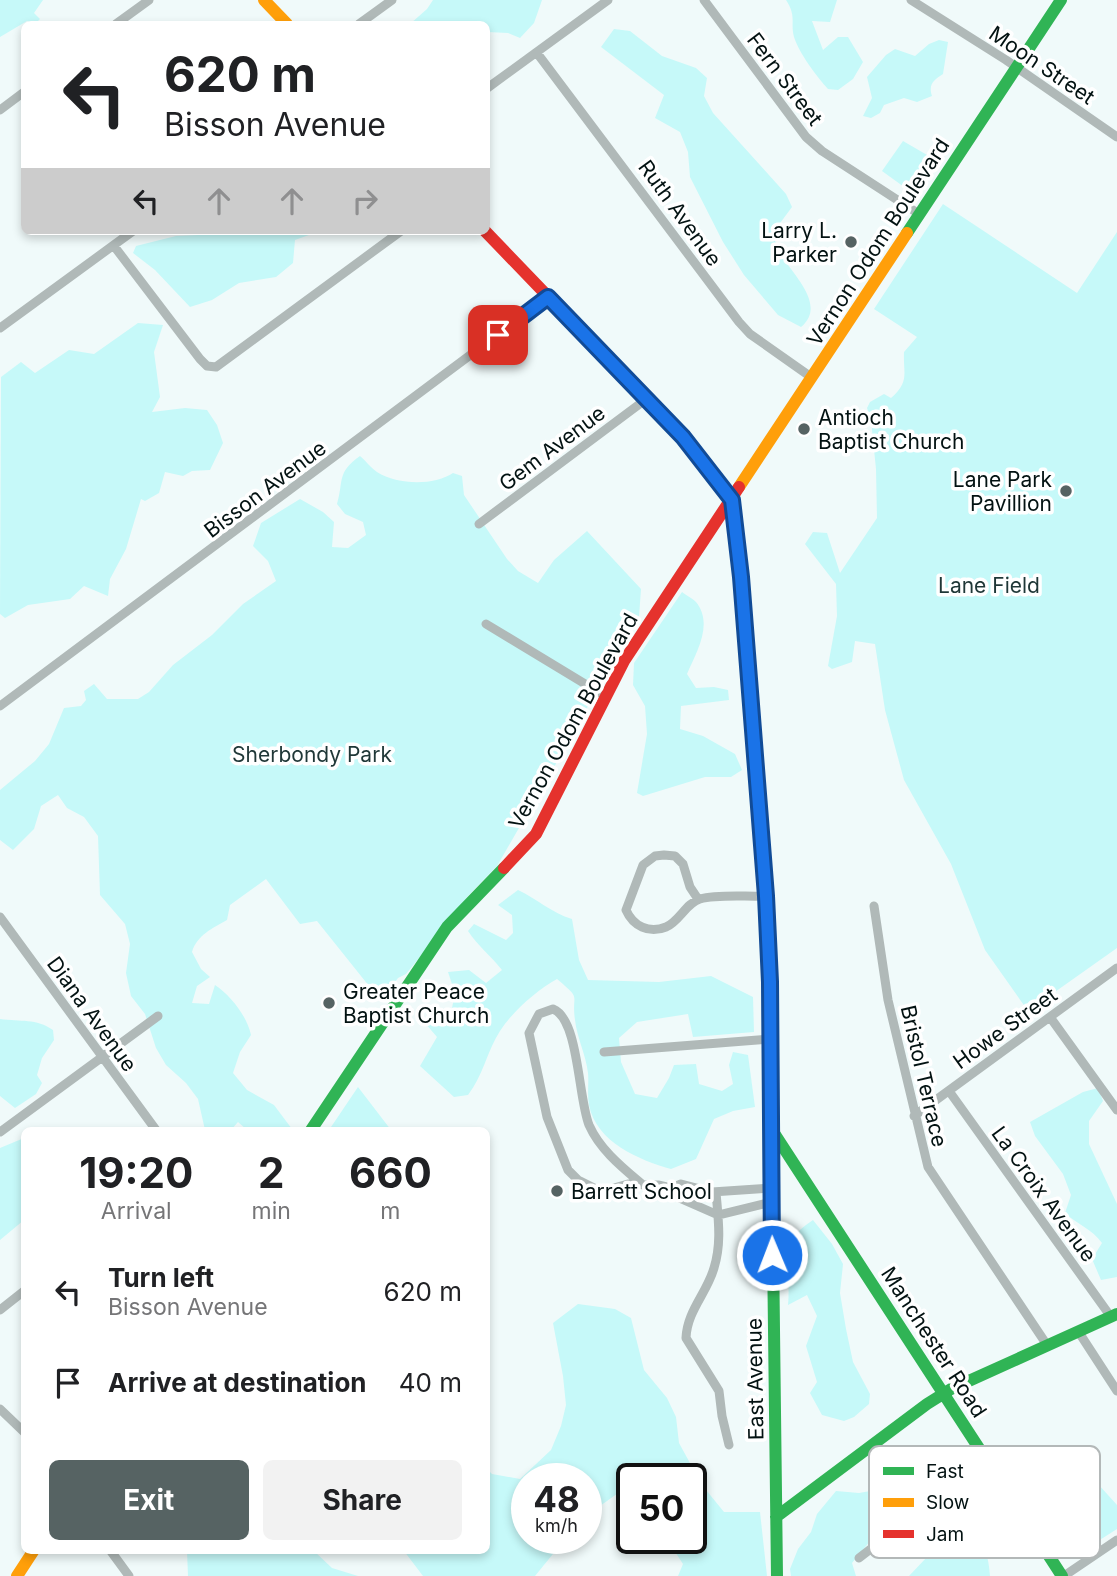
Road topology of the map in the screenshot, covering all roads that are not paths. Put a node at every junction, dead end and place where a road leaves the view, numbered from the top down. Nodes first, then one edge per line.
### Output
1 (149, 0) edge
2 (264, 0) edge
3 (392, 0) edge
4 (608, 0) edge
5 (704, 0) edge
6 (911, 0) edge
7 (1061, 0) edge
8 (120, 21) edge
9 (284, 21) edge
10 (363, 21) edge
11 (537, 53) junction
12 (1016, 67) junction
13 (490, 86) edge
14 (21, 94) edge
15 (0, 110) edge
16 (1117, 137) edge
17 (919, 214) junction
18 (128, 235) edge
19 (396, 235) edge
20 (489, 235) edge
21 (114, 246) junction
22 (548, 297) junction
23 (0, 328) edge
24 (811, 377) junction
25 (645, 400) junction
26 (732, 500) junction
27 (479, 524) dead end
28 (486, 624) dead end
29 (605, 695) junction
30 (0, 706) edge
31 (766, 896) junction
32 (698, 899) junction
33 (874, 906) dead end
34 (0, 918) edge
35 (1117, 968) edge
36 (158, 1016) dead end
37 (1049, 1017) junction
38 (771, 1040) junction
39 (604, 1052) dead end
40 (102, 1058) junction
41 (949, 1091) junction
42 (1117, 1110) edge
43 (914, 1116) junction
44 (154, 1127) edge
45 (313, 1127) edge
46 (772, 1130) junction
47 (0, 1132) edge
48 (643, 1185) junction
49 (671, 1188) junction
50 (772, 1188) junction
51 (716, 1192) junction
52 (772, 1202) junction
53 (718, 1215) junction
54 (21, 1294) edge
55 (0, 1310) edge
56 (1114, 1315) edge
57 (1078, 1331) junction
58 (1047, 1345) junction
59 (1117, 1391) edge
60 (944, 1393) junction
61 (0, 1409) edge
62 (21, 1429) edge
63 (729, 1445) dead end
64 (872, 1446) edge
65 (977, 1446) edge
66 (869, 1448) edge
67 (776, 1517) junction
68 (1117, 1540) edge
69 (869, 1550) edge
70 (1100, 1551) edge
71 (31, 1554) edge
72 (113, 1554) edge
73 (859, 1558) dead end
74 (1051, 1558) edge
75 (1090, 1558) edge
76 (17, 1576) edge
77 (129, 1576) edge
78 (777, 1576) edge
79 (1063, 1576) edge

1 - 8 street
2 - 9 main road
3 - 10 street
4 - 11 street
5 - 17 street, Fern Street
6 - 12 street, Moon Street
7 - 12 main road, Vernon Odom Boulevard
11 - 13 street
11 - 24 street, Ruth Avenue
12 - 16 street, Moon Street
12 - 17 main road, Vernon Odom Boulevard
14 - 15 street
17 - 24 main road, Vernon Odom Boulevard
18 - 21 street
19 - 21 street
20 - 22 main road, East Avenue
21 - 23 street
22 - 25 main road, East Avenue
22 - 30 street, Bisson Avenue
24 - 26 main road, Vernon Odom Boulevard
25 - 26 main road, East Avenue
25 - 27 street, Gem Avenue
26 - 29 main road, Vernon Odom Boulevard
26 - 31 main road, East Avenue
28 - 29 street
29 - 45 main road, Vernon Odom Boulevard
31 - 32 street
31 - 38 main road, East Avenue
32 - 32 street
33 - 43 street, Bristol Terrace
34 - 40 street, Diana Avenue
35 - 37 street, Howe Street
36 - 40 street
37 - 41 street, Howe Street
37 - 42 street
38 - 39 street
38 - 46 main road, East Avenue
40 - 44 street, Diana Avenue
40 - 47 street
41 - 43 street, Howe Street
41 - 56 street, La Croix Avenue
43 - 58 street, Bristol Terrace
46 - 50 main road, East Avenue
46 - 60 main road, Manchester Road
48 - 48 street
48 - 49 street
49 - 51 street
49 - 53 street
50 - 51 street
50 - 52 main road, East Avenue
51 - 53 street
52 - 53 street
52 - 67 main road, East Avenue
53 - 63 street
54 - 55 street
56 - 57 main road
57 - 58 main road
57 - 59 street
58 - 60 main road
60 - 64 main road
60 - 65 main road, Manchester Road
61 - 62 street
66 - 67 main road
67 - 78 main road, East Avenue
68 - 70 street
69 - 73 street
71 - 76 main road
72 - 77 street
74 - 79 main road, Manchester Road
75 - 79 street

